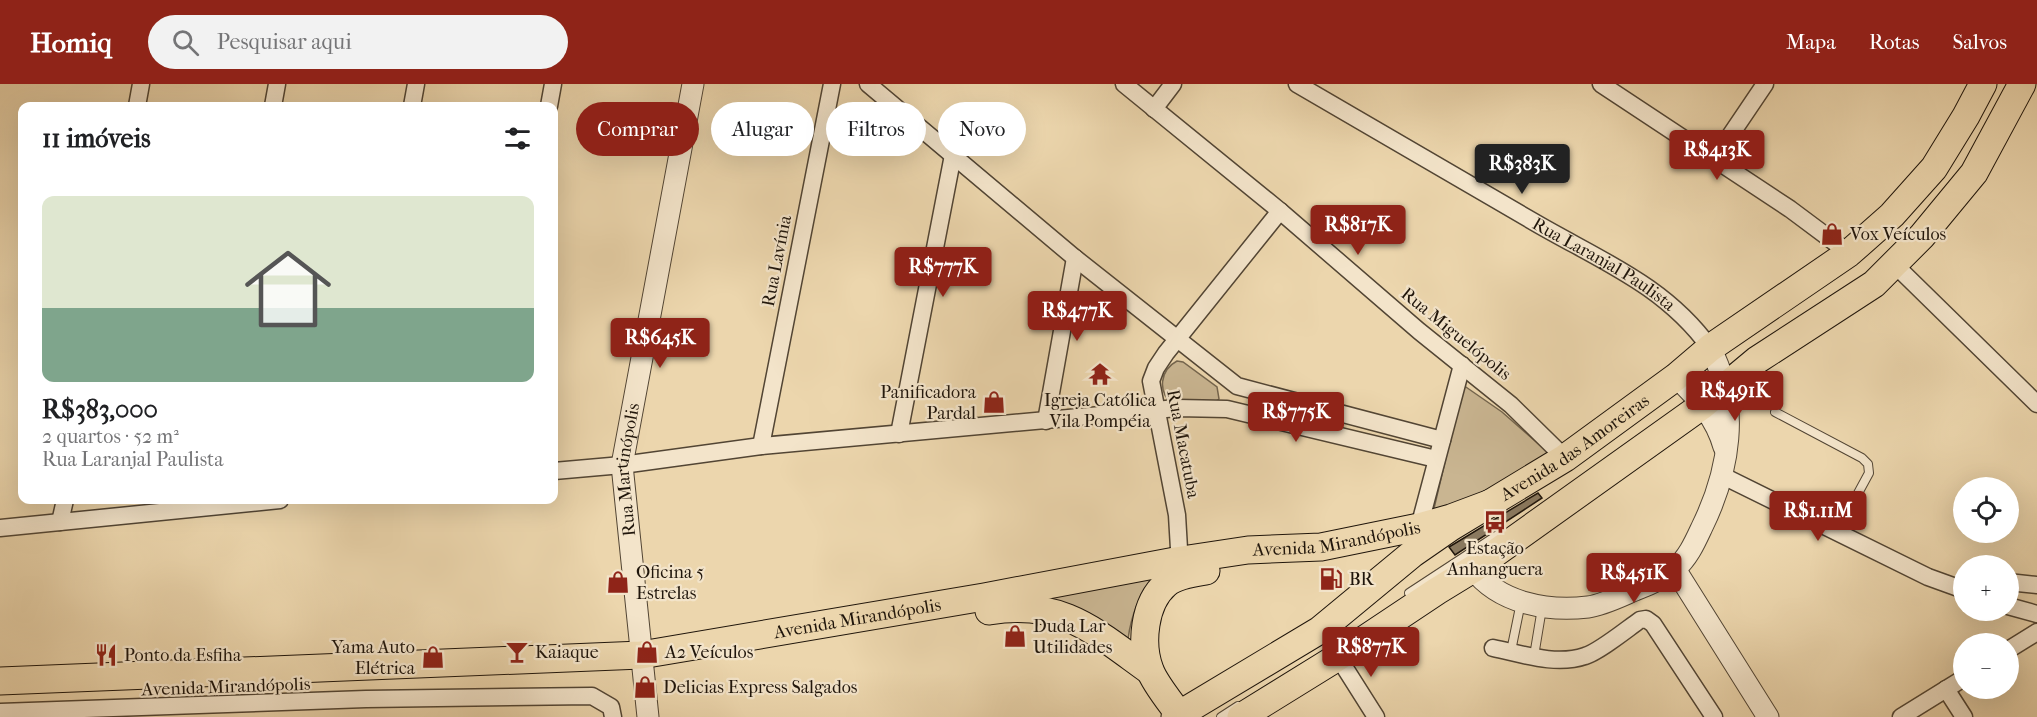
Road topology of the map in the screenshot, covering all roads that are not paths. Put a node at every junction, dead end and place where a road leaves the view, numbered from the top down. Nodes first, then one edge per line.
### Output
1 (141, 84) edge
2 (277, 84) edge
3 (416, 84) edge
4 (553, 84) edge
5 (693, 84) edge
6 (832, 84) edge
7 (868, 84) edge
8 (1124, 84) edge
9 (1173, 84) edge
10 (1297, 84) edge
11 (1601, 84) edge
12 (1765, 84) edge
13 (1983, 84) edge
14 (1990, 84) edge
15 (2015, 84) edge
16 (2022, 84) edge
17 (138, 102) edge
18 (274, 102) edge
19 (413, 102) edge
20 (550, 102) edge
21 (1154, 109) junction
22 (1968, 131) dead end
23 (938, 142) edge
24 (1974, 154) dead end
25 (953, 156) edge
26 (954, 156) edge
27 (1715, 158) junction
28 (1910, 208) dead end
29 (1280, 211) junction
30 (1887, 232) dead end
31 (1075, 258) junction
32 (1851, 259) junction
33 (1894, 264) junction
34 (1816, 287) dead end
35 (1177, 340) junction
36 (1766, 343) dead end
37 (1462, 365) junction
38 (1706, 378) junction
39 (1237, 386) junction
40 (2037, 404) edge
41 (1156, 409) junction
42 (1227, 410) junction
43 (1775, 412) dead end
44 (1046, 421) junction
45 (898, 434) junction
46 (1442, 440) junction
47 (761, 446) junction
48 (1592, 451) dead end
49 (1565, 458) junction
50 (1436, 459) junction
51 (622, 465) junction
52 (1725, 466) junction
53 (558, 471) edge
54 (1585, 477) dead end
55 (63, 504) edge
56 (198, 504) edge
57 (1483, 513) junction
58 (60, 522) junction
59 (1419, 527) junction
60 (0, 528) edge
61 (1505, 530) dead end
62 (1837, 532) junction
63 (1473, 569) junction
64 (1675, 569) junction
65 (1171, 571) junction
66 (1928, 577) junction
67 (1953, 578) edge
68 (2019, 583) edge
69 (2037, 585) edge
70 (1953, 586) edge
71 (1401, 599) dead end
72 (1521, 601) junction
73 (1542, 608) junction
74 (2019, 609) edge
75 (2037, 614) edge
76 (2037, 632) edge
77 (2019, 643) edge
78 (1334, 646) junction
79 (1493, 648) dead end
80 (1511, 651) junction
81 (1533, 656) junction
82 (641, 663) junction
83 (1150, 670) junction
84 (1260, 678) dead end
85 (0, 681) edge
86 (1953, 685) edge
87 (1946, 689) junction
88 (0, 696) edge
89 (1243, 710) edge
90 (0, 712) edge
91 (612, 712) edge
92 (1178, 716) edge
93 (1373, 716) edge
94 (648, 717) edge
95 (1221, 717) edge
96 (1714, 717) edge
97 (1768, 717) edge
98 (1901, 717) edge
99 (1964, 717) edge

1 - 17 street
2 - 18 street
3 - 19 street
4 - 20 street
5 - 51 street, Rua Martinópolis
6 - 47 street, Rua Lavínia
7 - 23 street
8 - 21 street, Rua Miguelópolis
9 - 21 street
10 - 38 street, Rua Laranjal Paulista
11 - 27 street
12 - 27 street
13 - 32 main road, Avenida das Amoreiras
14 - 22 lane
15 - 24 lane
16 - 33 main road, Avenida das Amoreiras
21 - 29 street, Rua Miguelópolis
25 - 45 street
26 - 31 street
27 - 32 street
28 - 30 lane
29 - 35 street, Rua Macatuba
29 - 37 street, Rua Miguelópolis
31 - 35 street
31 - 44 street
32 - 38 main road, Avenida das Amoreiras
33 - 38 main road, Avenida das Amoreiras
33 - 40 street
34 - 38 lane
35 - 39 street
35 - 41 street, Rua Macatuba
36 - 38 lane
37 - 46 street
37 - 49 street, Rua Miguelópolis
38 - 49 main road, Avenida das Amoreiras
38 - 52 street, Rua Laranjal Paulista
38 - 52 street
38 - 54 lane
38 - 63 main road, Avenida das Amoreiras
39 - 42 street
39 - 46 street
41 - 42 street
41 - 44 street
41 - 65 street, Rua Macatuba
42 - 50 street
43 - 62 lane
44 - 45 street
45 - 47 street
46 - 50 street
47 - 51 street
48 - 57 lane
49 - 57 main road, Avenida das Amoreiras
50 - 59 street
51 - 53 street
51 - 82 street, Rua Martinópolis
52 - 62 street
52 - 64 street
55 - 58 street
56 - 58 street
57 - 59 main road, Avenida Mirandópolis
57 - 92 main road, Avenida das Amoreiras
58 - 60 street
59 - 65 main road, Avenida Mirandópolis
61 - 71 lane
62 - 66 street
63 - 72 street
63 - 78 main road, Avenida das Amoreiras
64 - 73 street
64 - 97 street
65 - 82 main road, Avenida Mirandópolis
65 - 83 main road
66 - 67 street
66 - 70 street
68 - 69 street
72 - 73 street
72 - 80 lane
73 - 81 lane
74 - 75 street
76 - 77 street
78 - 84 lane
78 - 89 main road, Avenida das Amoreiras
78 - 93 street
79 - 80 street
80 - 81 street
81 - 96 street
82 - 83 main road, Avenida Mirandópolis
82 - 85 main road, Avenida Mirandópolis
82 - 88 main road, Avenida Mirandópolis
82 - 94 street, Rua Martinópolis
83 - 92 main road
86 - 87 street
87 - 98 street
87 - 99 street
89 - 95 lane
90 - 91 street, Avenida Mirandópolis

